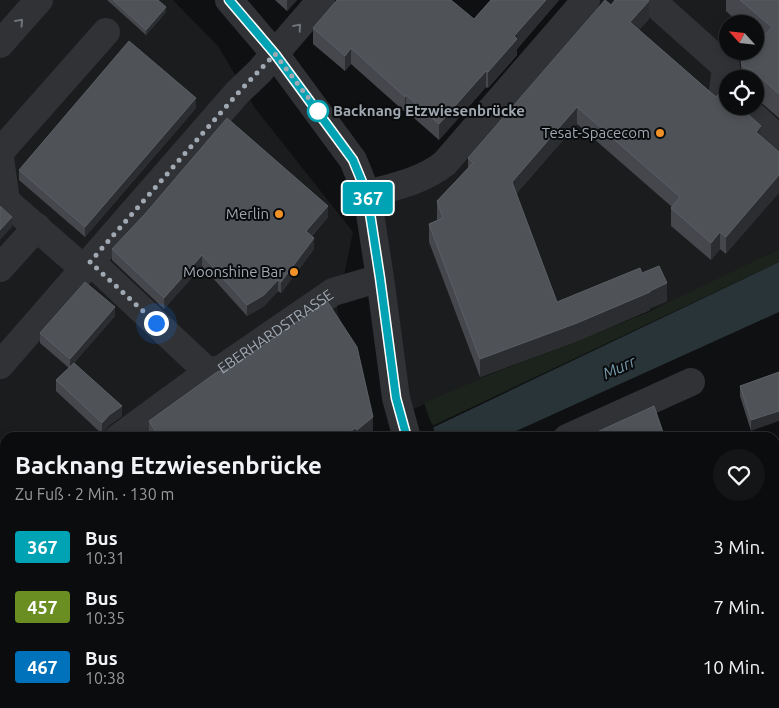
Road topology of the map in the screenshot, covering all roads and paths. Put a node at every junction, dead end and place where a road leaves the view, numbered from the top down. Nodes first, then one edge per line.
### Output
1 (39, 0) edge
2 (229, 0) edge
3 (321, 0) edge
4 (586, 0) edge
5 (651, 0) edge
6 (106, 32) dead end
7 (0, 44) edge
8 (275, 54) junction
9 (726, 70) edge
10 (752, 115) edge
11 (779, 139) edge
12 (0, 152) edge
13 (0, 158) edge
14 (367, 194) junction
15 (37, 227) junction
16 (87, 265) junction
17 (0, 268) edge
18 (380, 278) junction
19 (0, 365) edge
20 (208, 372) junction
21 (691, 382) dead end
22 (126, 432) edge
23 (405, 432) edge
24 (580, 432) edge

7 -> 1 street
2 - 8 street
8 -> 3 street
4 - 14 street
5 - 9 street
6 - 12 street
8 - 14 street
8 - 16 street
10 - 11 street
13 - 15 street, EBERHARDSTRASSE
14 - 18 street
15 - 16 street, EBERHARDSTRASSE
15 - 17 street
16 - 19 street
16 - 20 street, EBERHARDSTRASSE
18 - 20 street, EBERHARDSTRASSE
18 - 23 street
20 - 22 street
21 - 24 street

